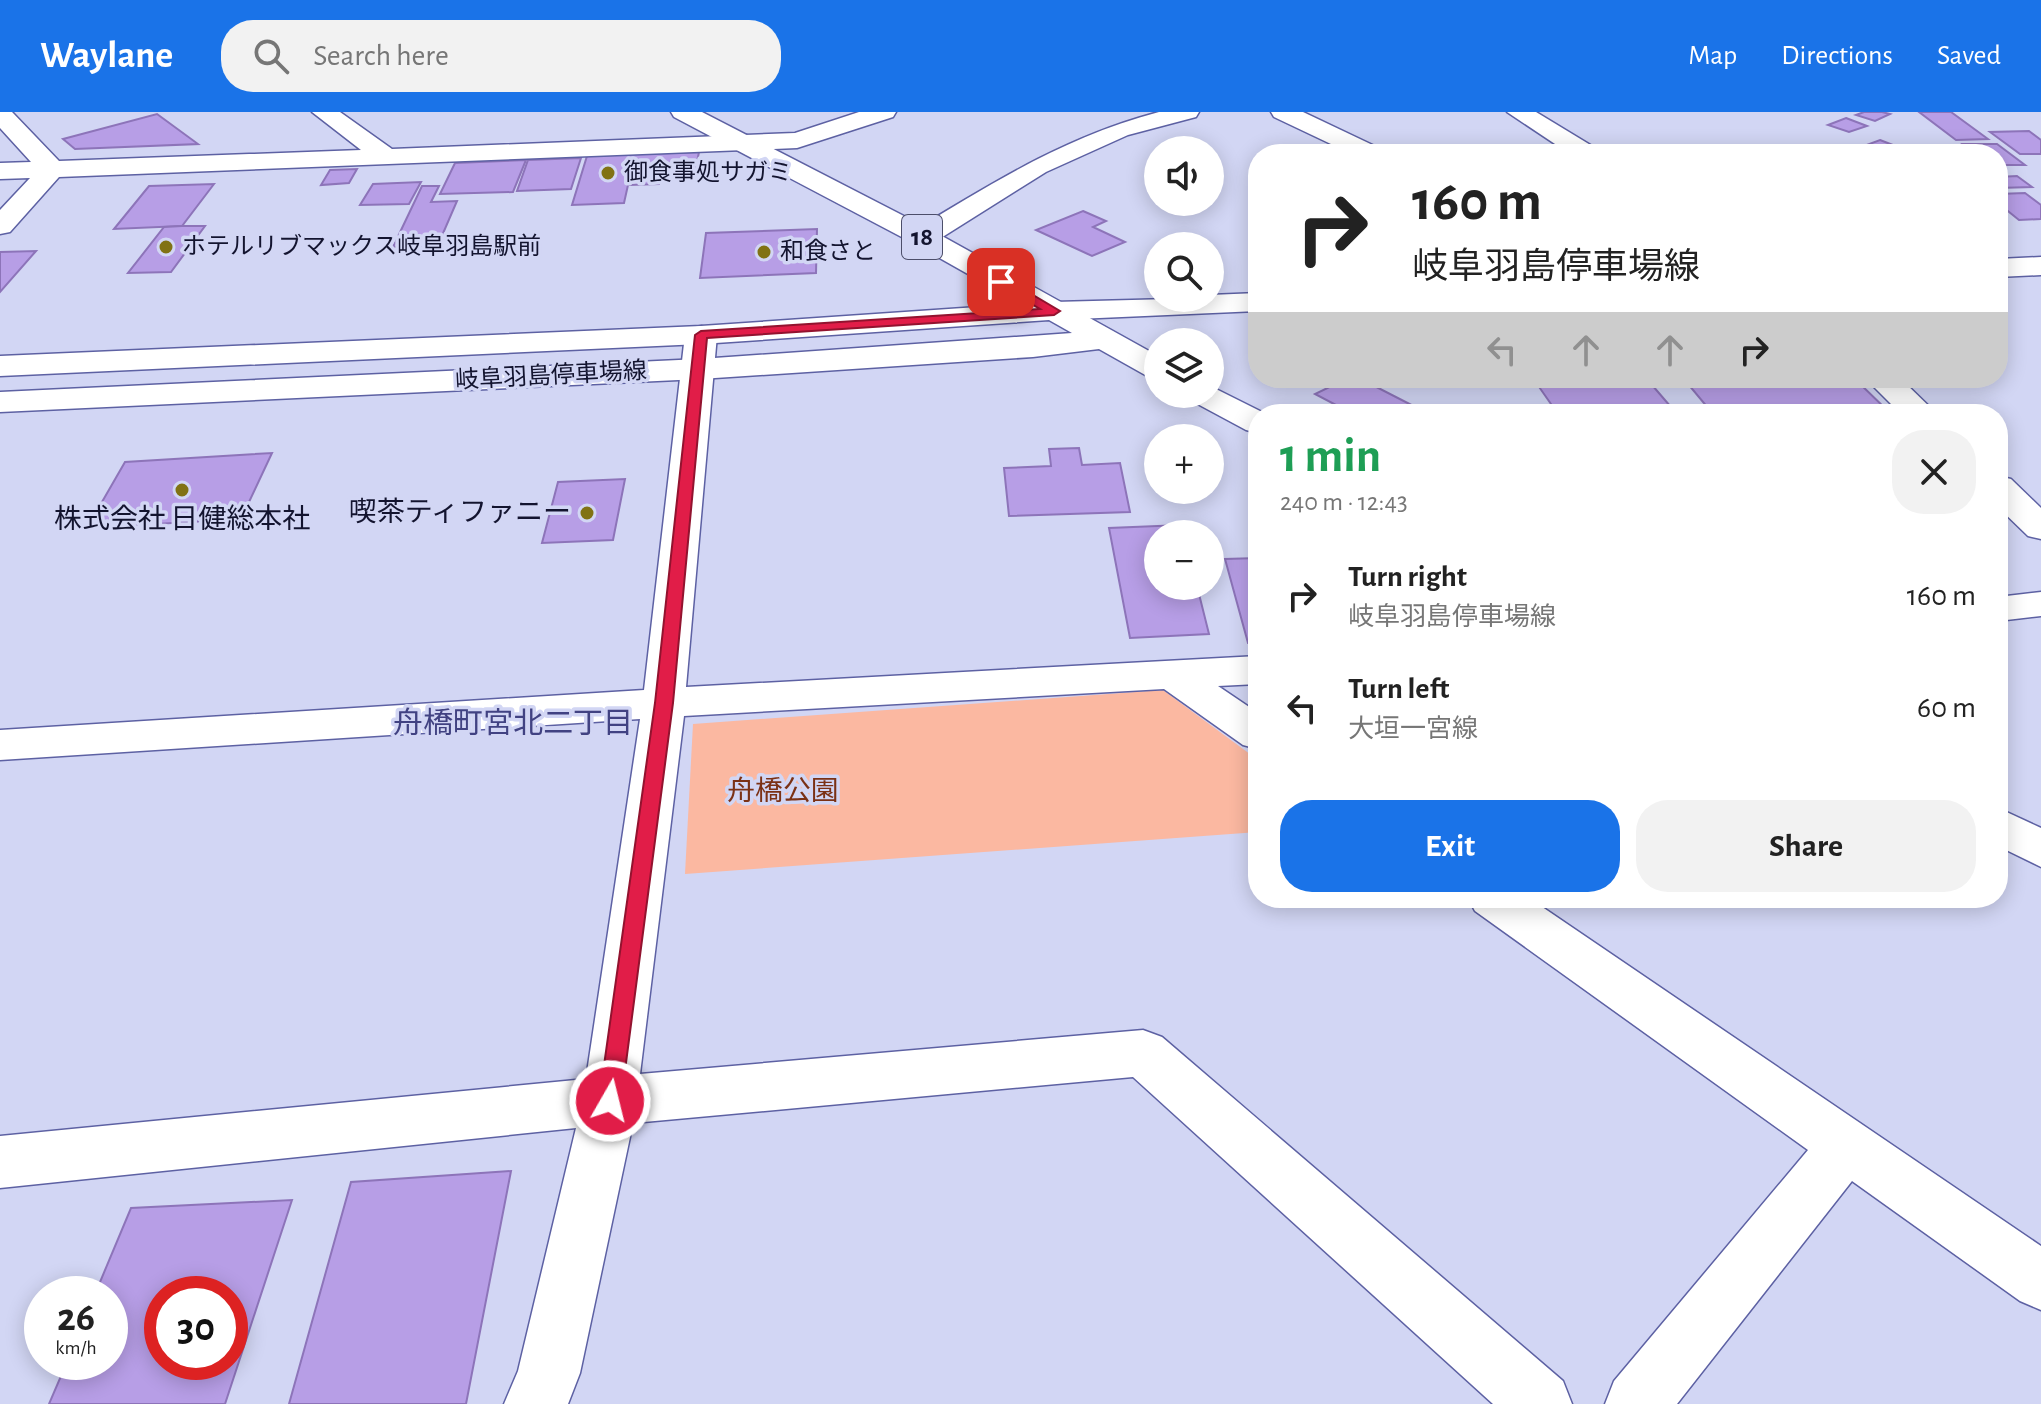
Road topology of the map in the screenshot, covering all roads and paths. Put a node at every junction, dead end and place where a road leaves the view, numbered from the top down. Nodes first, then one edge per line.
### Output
1 (324, 112) edge
2 (683, 112) edge
3 (884, 112) edge
4 (1187, 112) edge
5 (1283, 112) edge
6 (1519, 112) edge
7 (0, 114) edge
8 (740, 144) junction
9 (1351, 144) edge
10 (1572, 144) edge
11 (384, 155) junction
12 (52, 169) junction
13 (0, 171) edge
14 (0, 226) edge
15 (923, 237) junction
16 (2041, 266) edge
17 (2008, 268) edge
18 (1248, 302) edge
19 (1054, 311) junction
20 (1144, 337) edge
21 (1102, 339) junction
22 (700, 352) junction
23 (1144, 362) edge
24 (0, 366) edge
25 (1892, 388) edge
26 (0, 402) edge
27 (1909, 404) edge
28 (1224, 405) edge
29 (1248, 418) edge
30 (2008, 497) edge
31 (2041, 528) edge
32 (2041, 604) edge
33 (2008, 608) edge
34 (1248, 671) edge
35 (1173, 675) junction
36 (664, 703) junction
37 (1248, 727) edge
38 (0, 745) edge
39 (2008, 831) edge
40 (2041, 849) edge
41 (1506, 908) edge
42 (610, 1101) junction
43 (1846, 1145) junction
44 (0, 1162) edge
45 (2041, 1281) edge
46 (536, 1404) edge
47 (1540, 1404) edge
48 (1637, 1404) edge

1 - 11 street
2 - 8 street, 18
3 - 8 street
4 - 15 street
5 - 9 street
6 - 10 street
7 - 12 street
8 - 11 street
8 - 15 street, 18
11 - 12 street
12 - 13 street
12 - 14 street
15 - 19 street, 18
16 - 17 street
18 - 19 street, 岐阜羽島停車場線
19 - 21 street, 18
19 - 22 street, 岐阜羽島停車場線
20 - 21 street, 岐阜羽島停車場線
21 - 22 street, 岐阜羽島停車場線
21 - 23 street, 18
22 - 24 street, 岐阜羽島停車場線
22 - 26 street, 岐阜羽島停車場線
22 - 36 street
25 - 27 street
28 - 29 street
30 - 31 street
32 - 33 street
34 - 35 street
35 - 36 street
35 - 37 street
36 - 38 street
36 - 42 street
39 - 40 street
41 - 43 street
42 - 44 street
42 - 46 street
42 - 47 street
43 - 45 street
43 - 48 street

